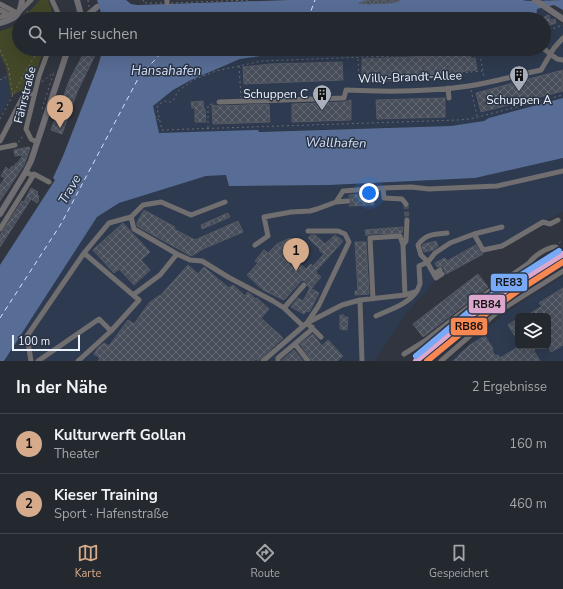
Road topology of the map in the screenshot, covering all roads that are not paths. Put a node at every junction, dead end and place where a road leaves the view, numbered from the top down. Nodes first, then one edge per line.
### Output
1 (22, 0) edge
2 (31, 0) edge
3 (52, 0) edge
4 (77, 0) edge
5 (535, 0) edge
6 (540, 0) edge
7 (0, 4) edge
8 (97, 6) dead end
9 (0, 10) edge
10 (18, 12) junction
11 (58, 12) edge
12 (80, 12) edge
13 (90, 12) edge
14 (12, 13) edge
15 (7, 14) junction
16 (560, 16) edge
17 (0, 17) edge
18 (12, 19) edge
19 (7, 21) junction
20 (0, 23) edge
21 (563, 38) edge
22 (551, 52) edge
23 (551, 55) edge
24 (47, 56) edge
25 (66, 56) edge
26 (549, 56) edge
27 (563, 60) edge
28 (448, 88) junction
29 (34, 95) junction
30 (449, 98) dead end
31 (220, 102) road end
32 (0, 141) edge
33 (37, 142) junction
34 (14, 145) road end
35 (0, 148) edge
36 (563, 171) edge
37 (26, 172) junction
38 (33, 176) junction
39 (49, 182) dead end
40 (383, 188) junction
41 (348, 201) dead end
42 (225, 202) dead end
43 (336, 202) junction
44 (406, 204) dead end
45 (0, 214) edge
46 (130, 217) junction
47 (407, 220) tunnel mouth
48 (558, 220) dead end
49 (502, 227) dead end
50 (0, 228) edge
51 (308, 231) dead end
52 (448, 233) dead end
53 (474, 234) junction
54 (255, 245) dead end
55 (403, 245) junction
56 (84, 253) junction
57 (177, 254) junction
58 (563, 258) edge
59 (427, 262) junction
60 (563, 271) edge
61 (441, 272) dead end
62 (304, 285) dead end
63 (416, 291) junction
64 (133, 295) junction
65 (405, 295) junction
66 (373, 299) junction
67 (360, 300) junction
68 (284, 308) junction
69 (474, 309) dead end
70 (376, 316) dead end
71 (456, 317) junction
72 (305, 325) junction
73 (312, 327) junction
74 (111, 331) junction
75 (321, 338) dead end
76 (295, 344) junction
77 (404, 354) dead end
78 (31, 361) edge
79 (38, 361) edge
80 (78, 361) edge
81 (263, 361) edge
82 (278, 361) edge
83 (308, 361) edge
84 (362, 361) edge
85 (441, 361) edge

1 - 10 main road
2 - 10 street
3 - 11 street
4 - 12 main road
5 - 16 main road
6 - 16 main road
7 - 10 street
8 - 13 main road
9 - 15 street
14 - 15 street
15 - 17 street
17 - 19 street
18 - 19 main road
19 - 20 main road
21 - 22 street, Willy-Brandt-Allee
23 - 27 street
24 - 29 street, Fährstraße
25 - 33 main road
26 - 28 street, Willy-Brandt-Allee
28 - 30 street
28 - 31 street, Willy-Brandt-Allee
29 - 32 street
29 - 33 street, Fährstraße
33 - 37 main road
34 - 35 street
36 - 40 street
37 - 38 street
37 - 45 main road
38 - 39 street
38 - 50 street
40 - 43 street
40 - 44 street
41 - 43 street
42 - 46 street
43 - 54 street
46 - 56 street
46 - 57 street
47 - 55 street
48 - 53 street
49 - 53 street
51 - 72 street
52 - 59 street
53 - 59 street
55 - 65 street
55 - 66 street
56 - 64 street
56 - 78 street
57 - 64 street
57 - 68 street
58 - 71 street
59 - 61 street
59 - 63 street
60 - 85 street
62 - 68 street
63 - 65 street
63 - 70 street
64 - 74 street
65 - 66 street
66 - 67 street
67 - 72 street
67 - 84 street
68 - 72 street
69 - 71 street
71 - 77 street
72 - 73 street
72 - 81 street
73 - 75 street
73 - 76 street
74 - 79 street
74 - 80 street
76 - 82 street
76 - 83 street

